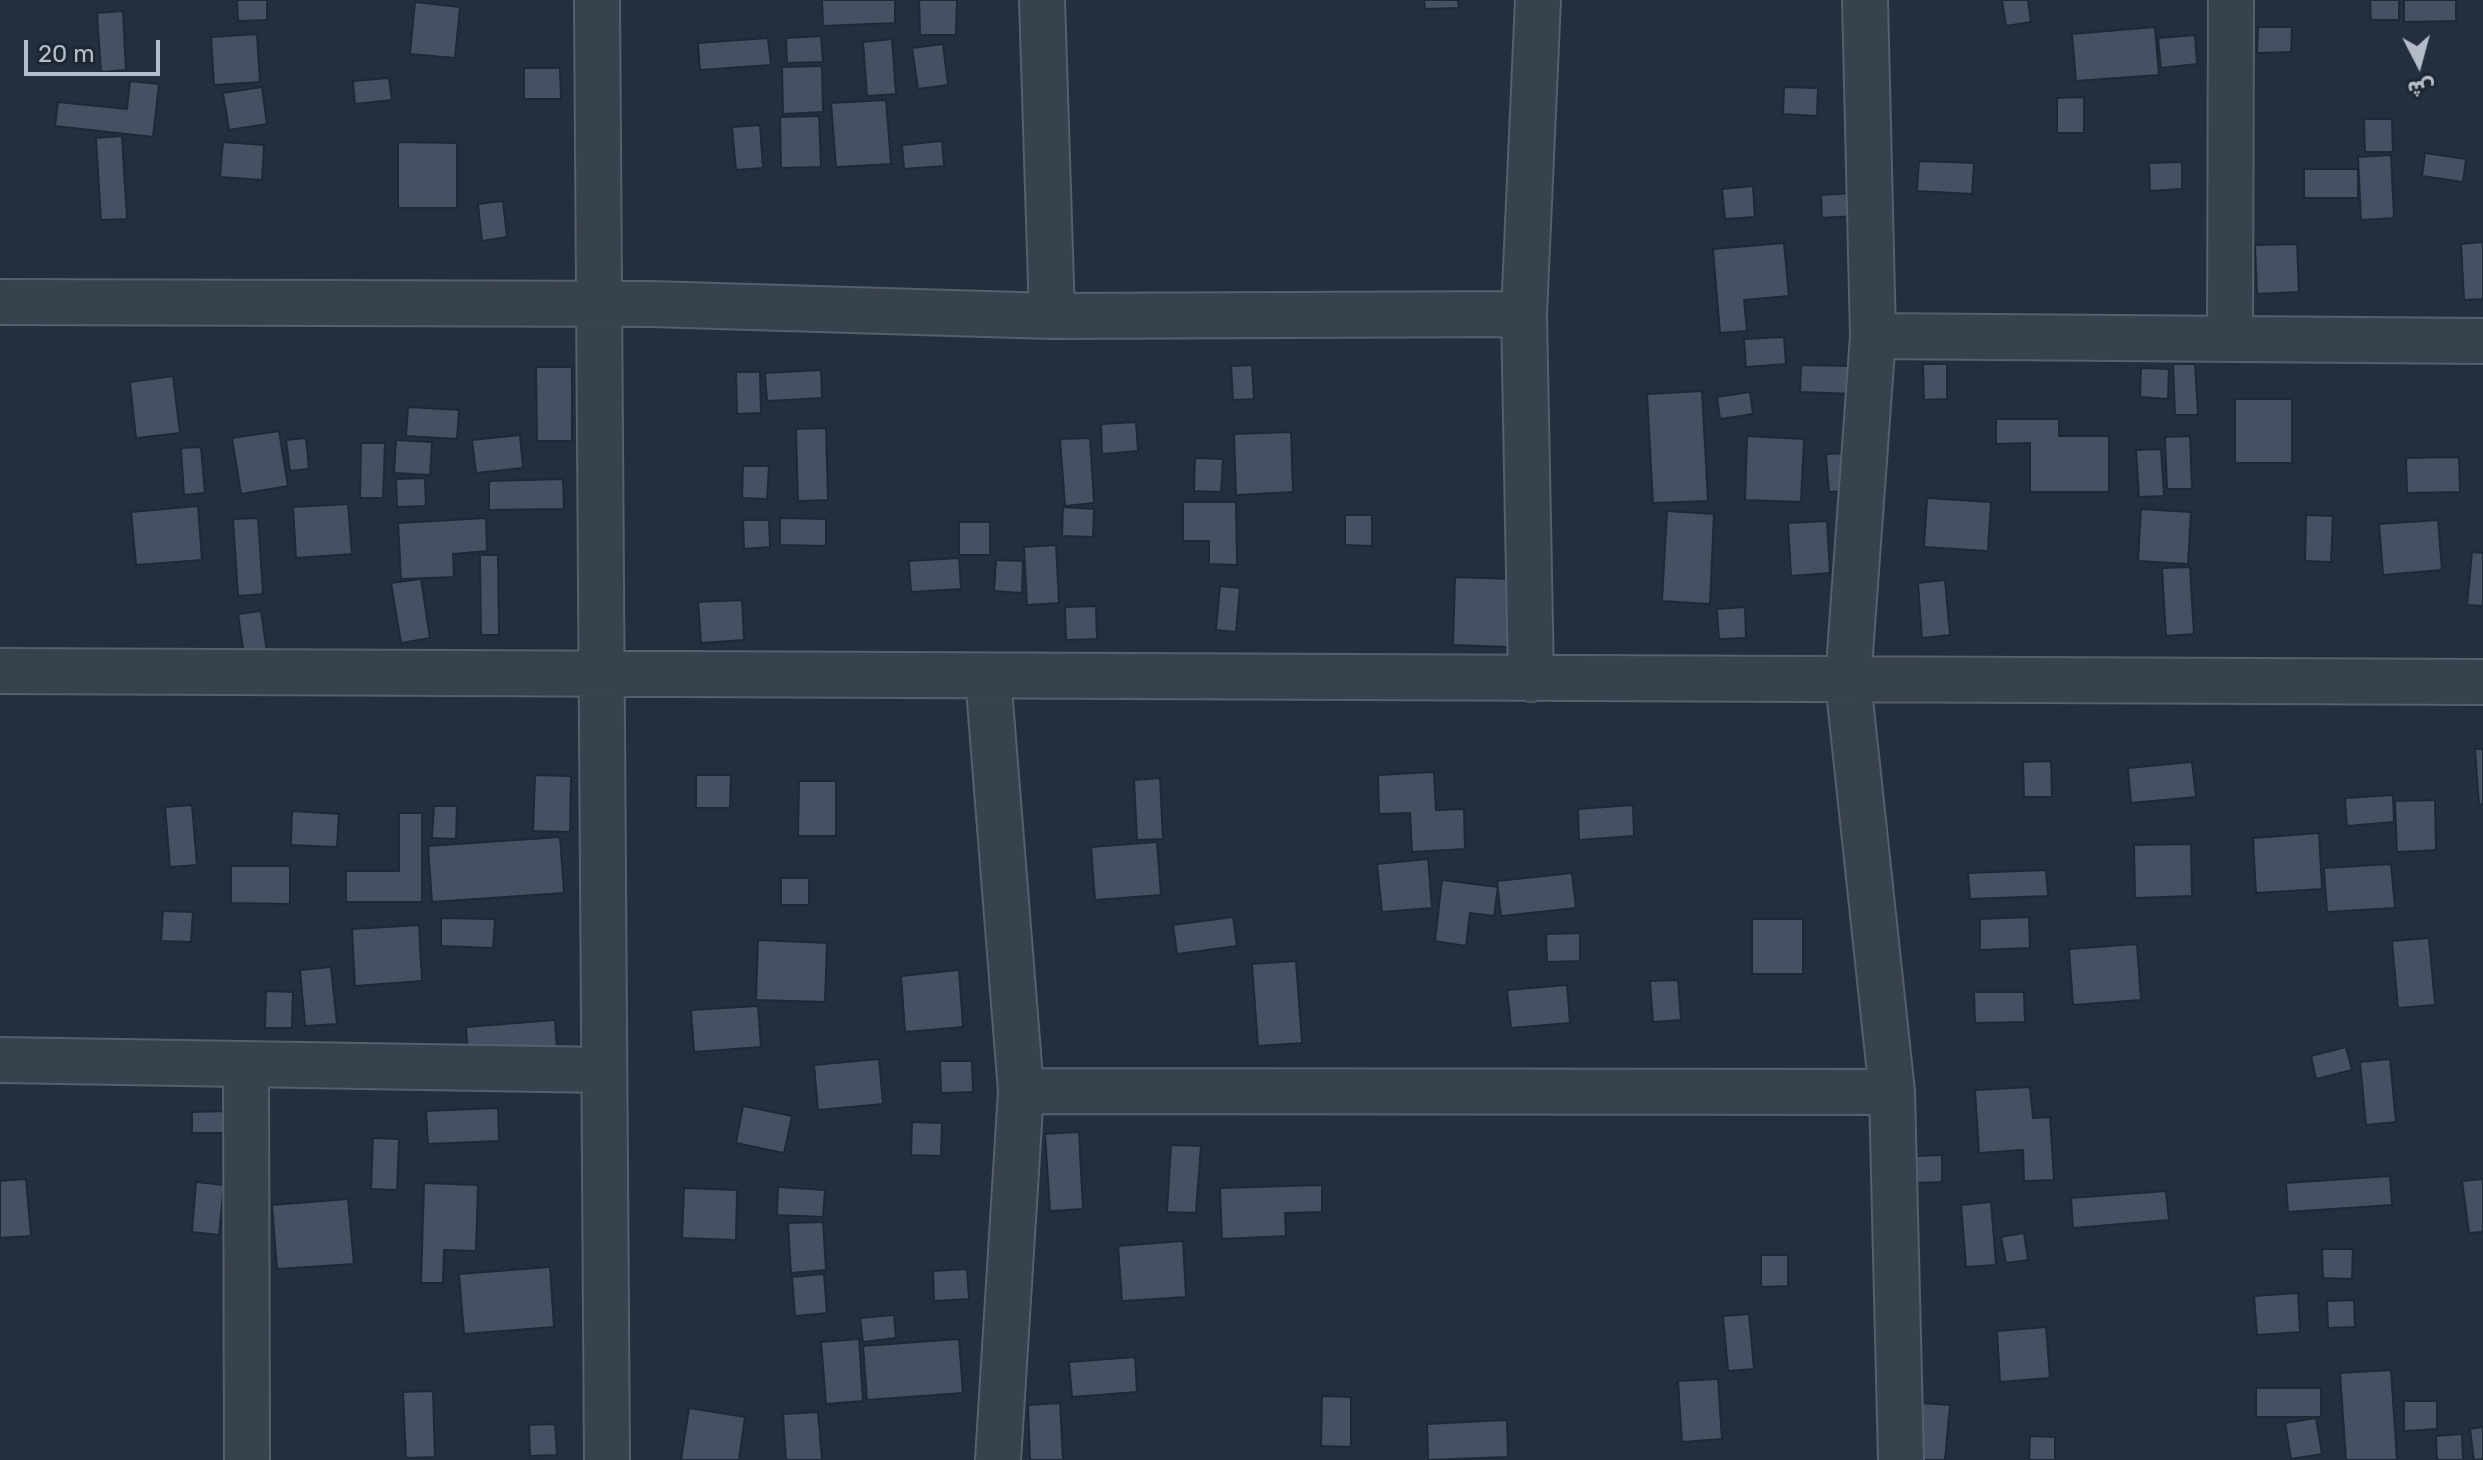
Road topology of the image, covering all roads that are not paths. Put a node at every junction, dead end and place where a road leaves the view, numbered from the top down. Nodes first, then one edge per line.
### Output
1 (597, 0) edge
2 (1042, 0) edge
3 (1538, 0) edge
4 (1865, 0) edge
5 (2231, 0) edge
6 (0, 302) edge
7 (600, 304) junction
8 (1524, 314) junction
9 (1052, 316) junction
10 (1873, 336) junction
11 (2230, 339) junction
12 (2483, 341) edge
13 (0, 671) edge
14 (602, 674) junction
15 (988, 676) junction
16 (1531, 679) junction
17 (1848, 681) junction
18 (2483, 682) edge
19 (0, 1060) edge
20 (246, 1064) junction
21 (604, 1070) junction
22 (1021, 1091) junction
23 (1892, 1092) junction
24 (247, 1460) edge
25 (607, 1460) edge
26 (998, 1460) edge
27 (1901, 1460) edge

1 - 7 street
2 - 9 street
3 - 8 street
4 - 10 street
5 - 11 street
6 - 7 street
7 - 9 street
7 - 14 street
8 - 9 street
8 - 16 street
10 - 11 street
10 - 17 street
11 - 12 street
13 - 14 street
14 - 15 street
14 - 21 street
15 - 16 street
15 - 22 street
16 - 17 street
17 - 18 street
17 - 23 street
19 - 20 street
20 - 21 street
20 - 24 street
21 - 25 street
22 - 23 street
22 - 26 street
23 - 27 street

